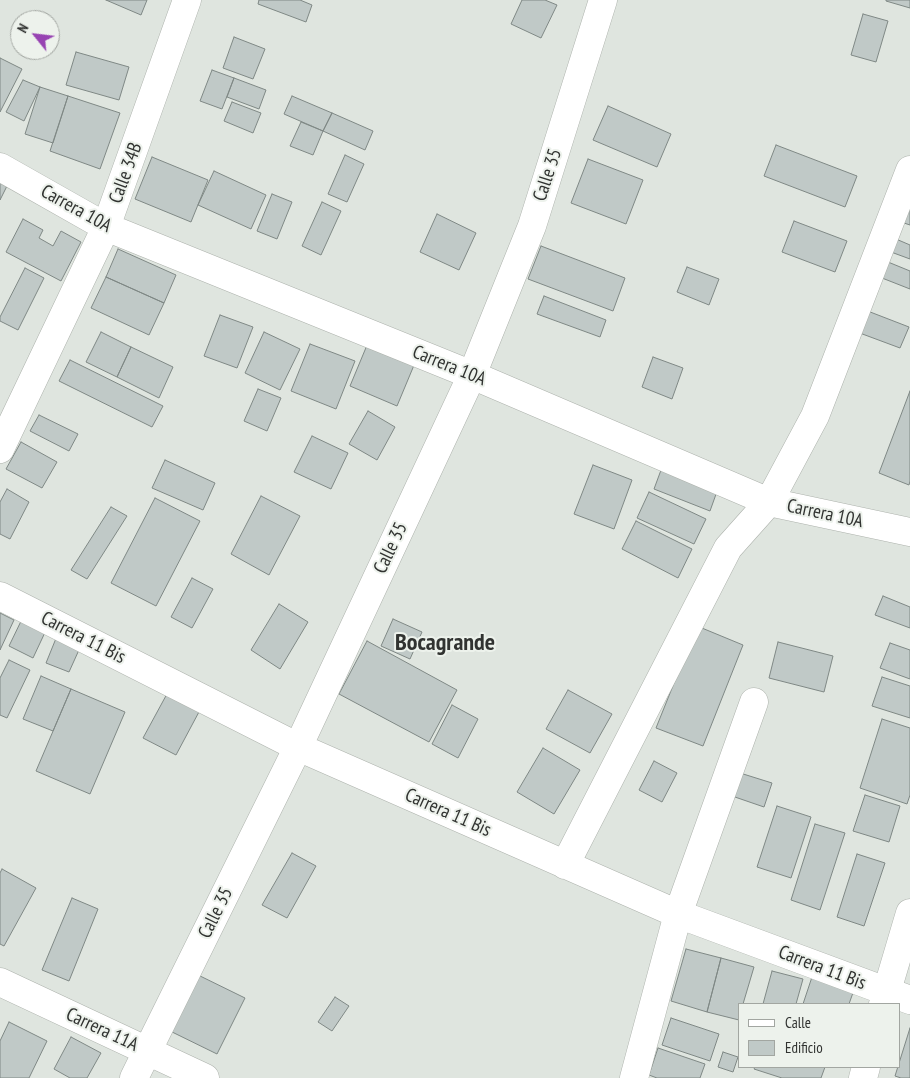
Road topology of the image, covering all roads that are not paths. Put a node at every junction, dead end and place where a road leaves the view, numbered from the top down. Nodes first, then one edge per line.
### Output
1 (187, 0) edge
2 (604, 0) edge
3 (0, 167) edge
4 (910, 170) edge
5 (106, 227) junction
6 (472, 375) junction
7 (0, 449) edge
8 (769, 502) junction
9 (910, 532) edge
10 (0, 596) edge
11 (754, 702) dead end
12 (298, 747) junction
13 (565, 865) junction
14 (910, 913) edge
15 (678, 914) junction
16 (0, 982) edge
17 (893, 999) edge
18 (148, 1052) junction
19 (134, 1078) edge
20 (205, 1078) edge
21 (634, 1078) edge

1 - 5 street, Calle 34B
2 - 6 street, Calle 35
3 - 5 street, Carrera 10A
4 - 8 street
5 - 6 street, Carrera 10A
5 - 7 street, Calle 34B
6 - 8 street, Carrera 10A
6 - 12 street, Calle 35
8 - 9 street, Carrera 10A
8 - 13 street
10 - 12 street, Carrera 11 Bis
11 - 15 street
12 - 13 street, Carrera 11 Bis
12 - 18 street, Calle 35
13 - 15 street, Carrera 11 Bis
14 - 17 street
15 - 17 street, Carrera 11 Bis
15 - 21 street
16 - 18 street, Carrera 11A
18 - 19 street, Calle 35
18 - 20 street, Carrera 11A

